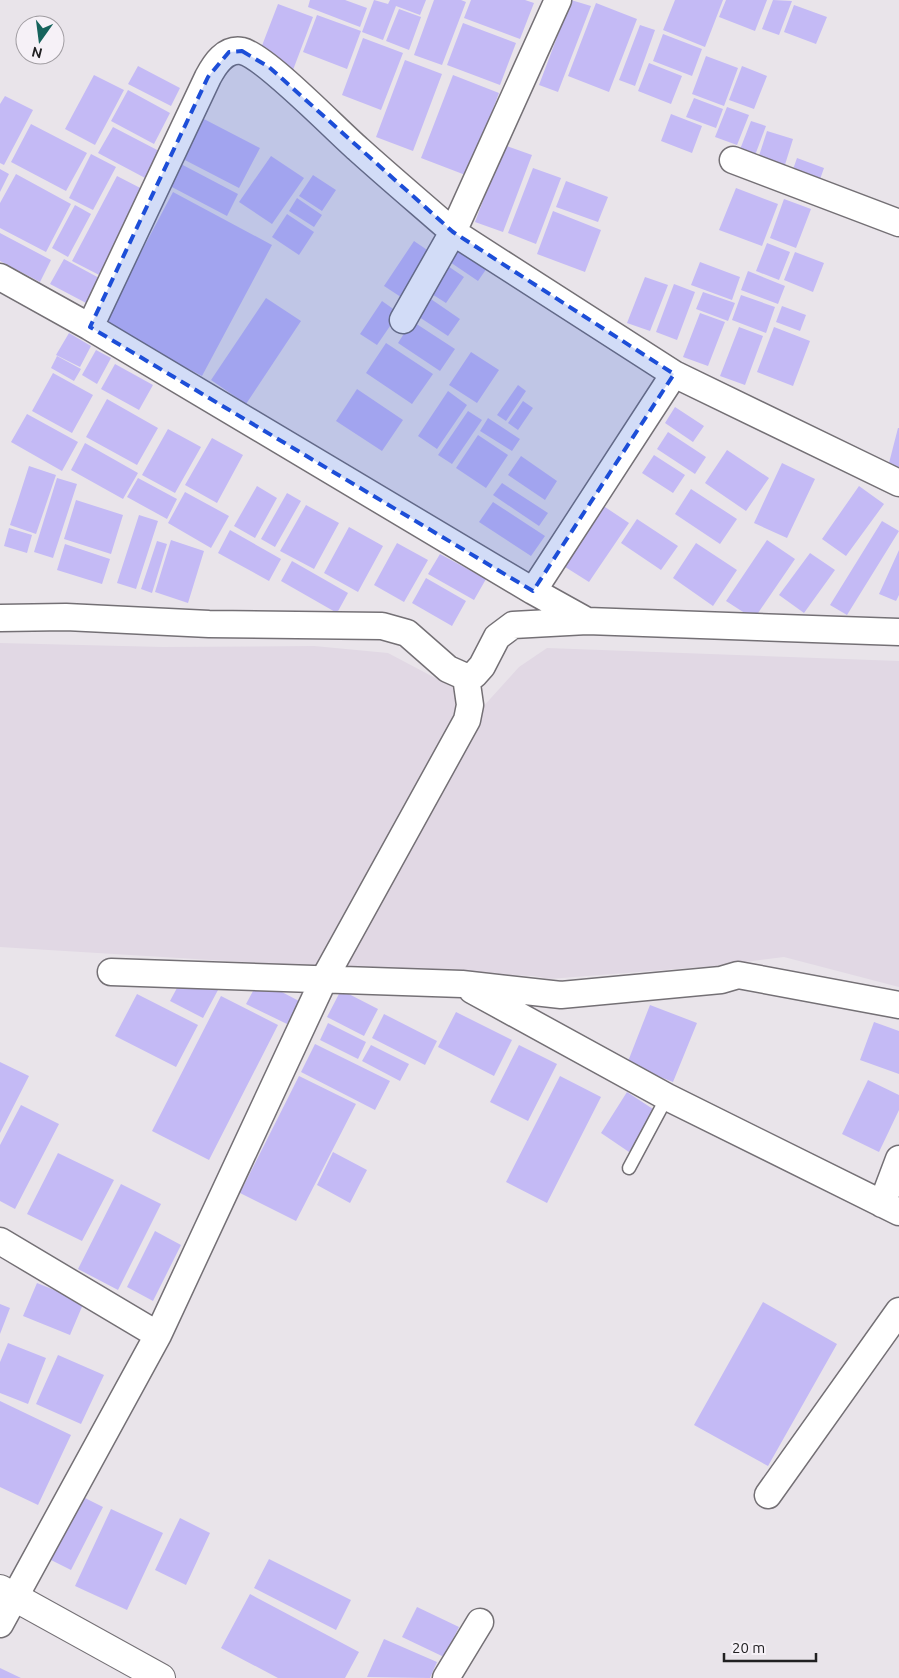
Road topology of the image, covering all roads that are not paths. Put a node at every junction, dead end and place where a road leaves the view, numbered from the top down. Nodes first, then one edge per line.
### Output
1 (558, 0) edge
2 (733, 160) dead end
3 (899, 223) edge
4 (453, 232) junction
5 (0, 277) edge
6 (403, 320) dead end
7 (90, 328) junction
8 (674, 374) junction
9 (899, 483) edge
10 (533, 591) junction
11 (0, 618) edge
12 (587, 621) junction
13 (899, 632) edge
14 (466, 677) junction
15 (111, 972) dead end
16 (324, 979) junction
17 (462, 984) junction
18 (899, 1005) edge
19 (667, 1097) junction
20 (899, 1159) edge
21 (629, 1168) dead end
22 (890, 1208) edge
23 (0, 1241) edge
24 (899, 1311) edge
25 (158, 1335) junction
26 (768, 1496) dead end
27 (7, 1594) edge
28 (480, 1622) dead end
29 (0, 1624) edge
30 (161, 1678) edge
31 (446, 1678) edge

1 - 4 street
2 - 3 street
4 - 6 street
4 - 7 street
4 - 8 street
5 - 7 street
7 - 10 street
8 - 9 street
8 - 10 street
10 - 12 street
11 - 14 street
12 - 13 street
12 - 14 street
14 - 16 street
15 - 16 street
16 - 17 street
16 - 25 street
17 - 18 street
17 - 19 street
19 - 21 lane
19 - 22 street
20 - 22 street
23 - 25 street
24 - 26 street
25 - 27 street
27 - 29 street
27 - 30 street
28 - 31 street

